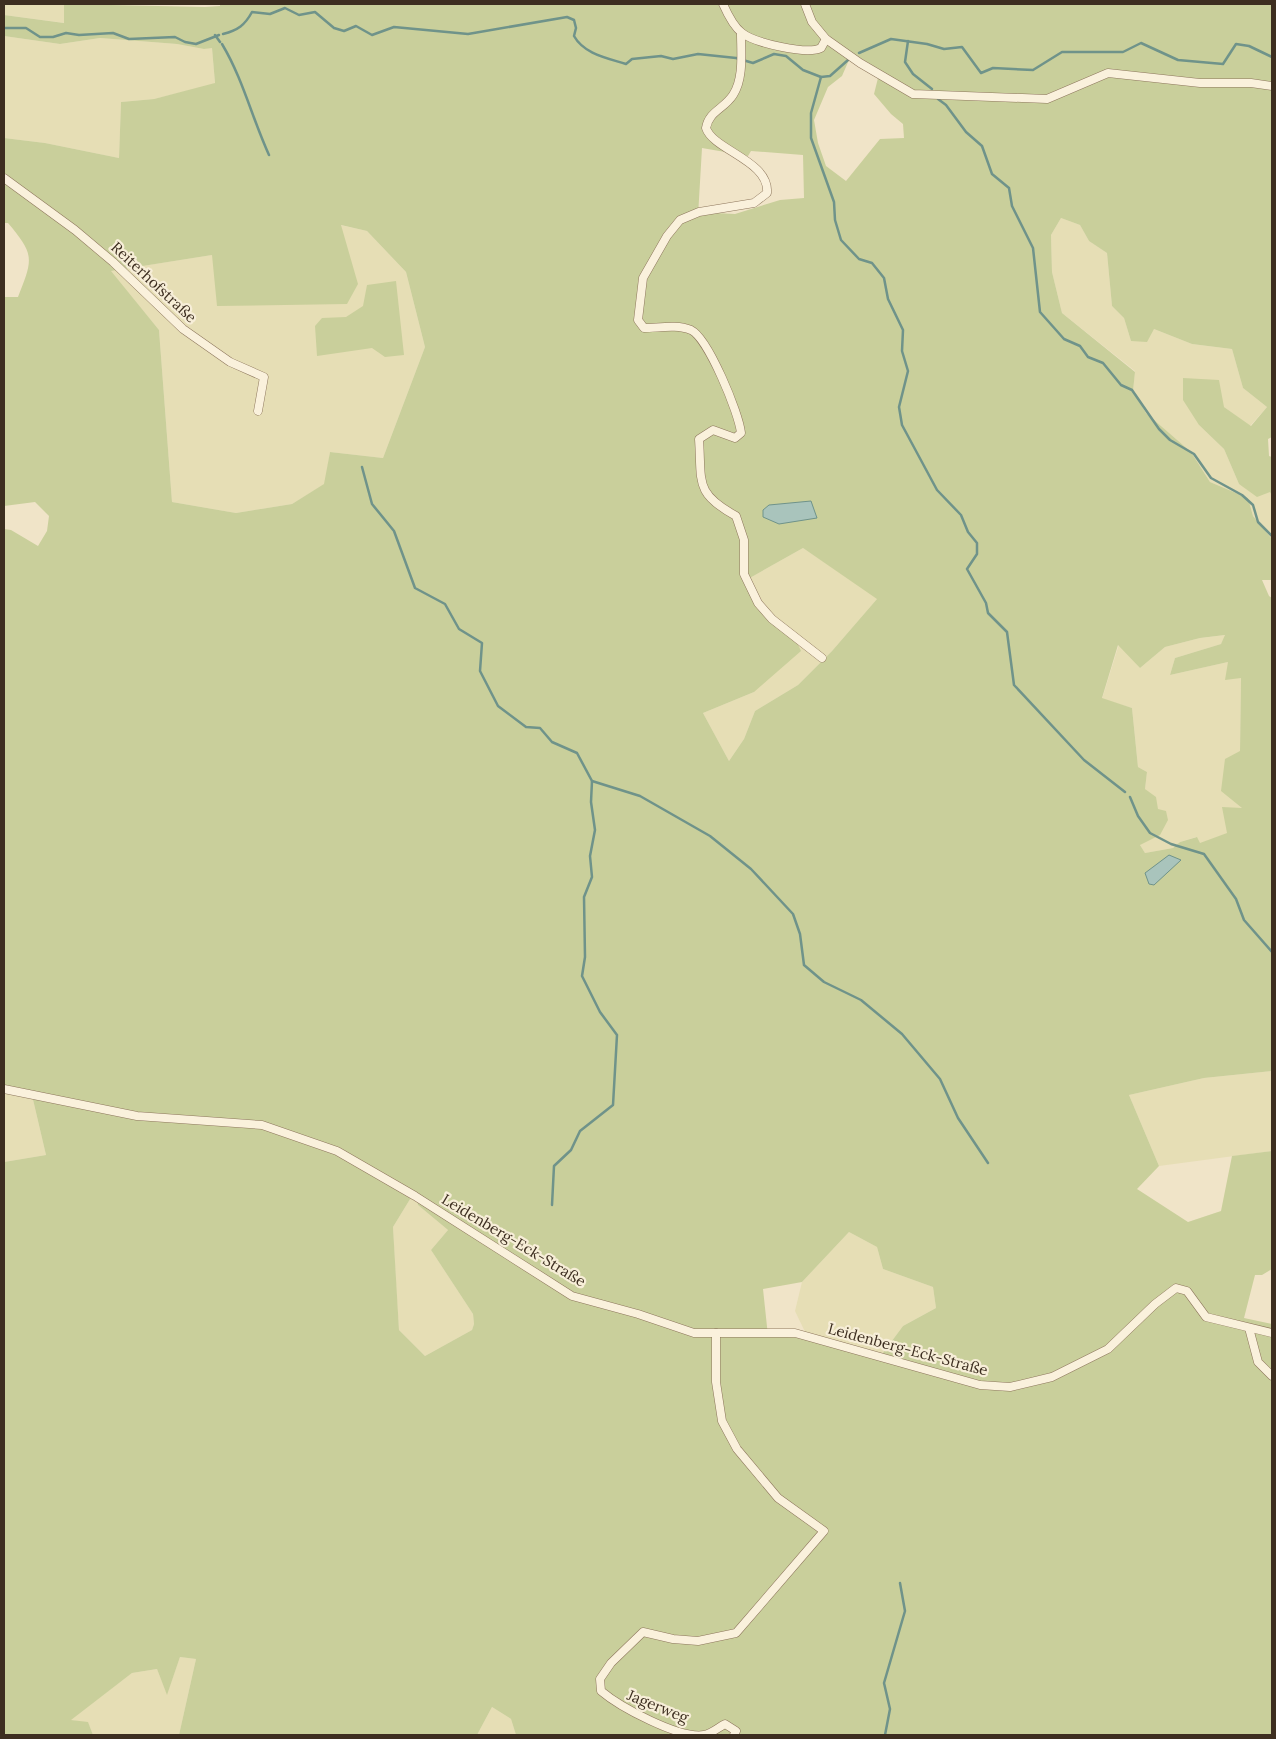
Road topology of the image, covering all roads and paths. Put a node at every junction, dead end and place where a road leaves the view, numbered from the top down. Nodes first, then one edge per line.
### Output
1 (724, 4) edge
2 (805, 4) edge
3 (741, 33) junction
4 (826, 39) junction
5 (1272, 86) edge
6 (4, 178) edge
7 (258, 410) dead end
8 (822, 658) dead end
9 (4, 1089) edge
10 (1249, 1328) junction
11 (1272, 1333) edge
12 (716, 1334) junction
13 (1272, 1376) edge
14 (734, 1735) edge

1 - 3 street
2 - 4 street
3 - 4 street
3 - 8 street
4 - 5 street
6 - 7 street, Reiterhofstraße
9 - 12 street, Leidenberg-Eck-Straße
10 - 11 street, Leidenberg-Eck-Straße
10 - 12 street, Leidenberg-Eck-Straße
10 - 13 street
12 - 14 street, Jagerweg

